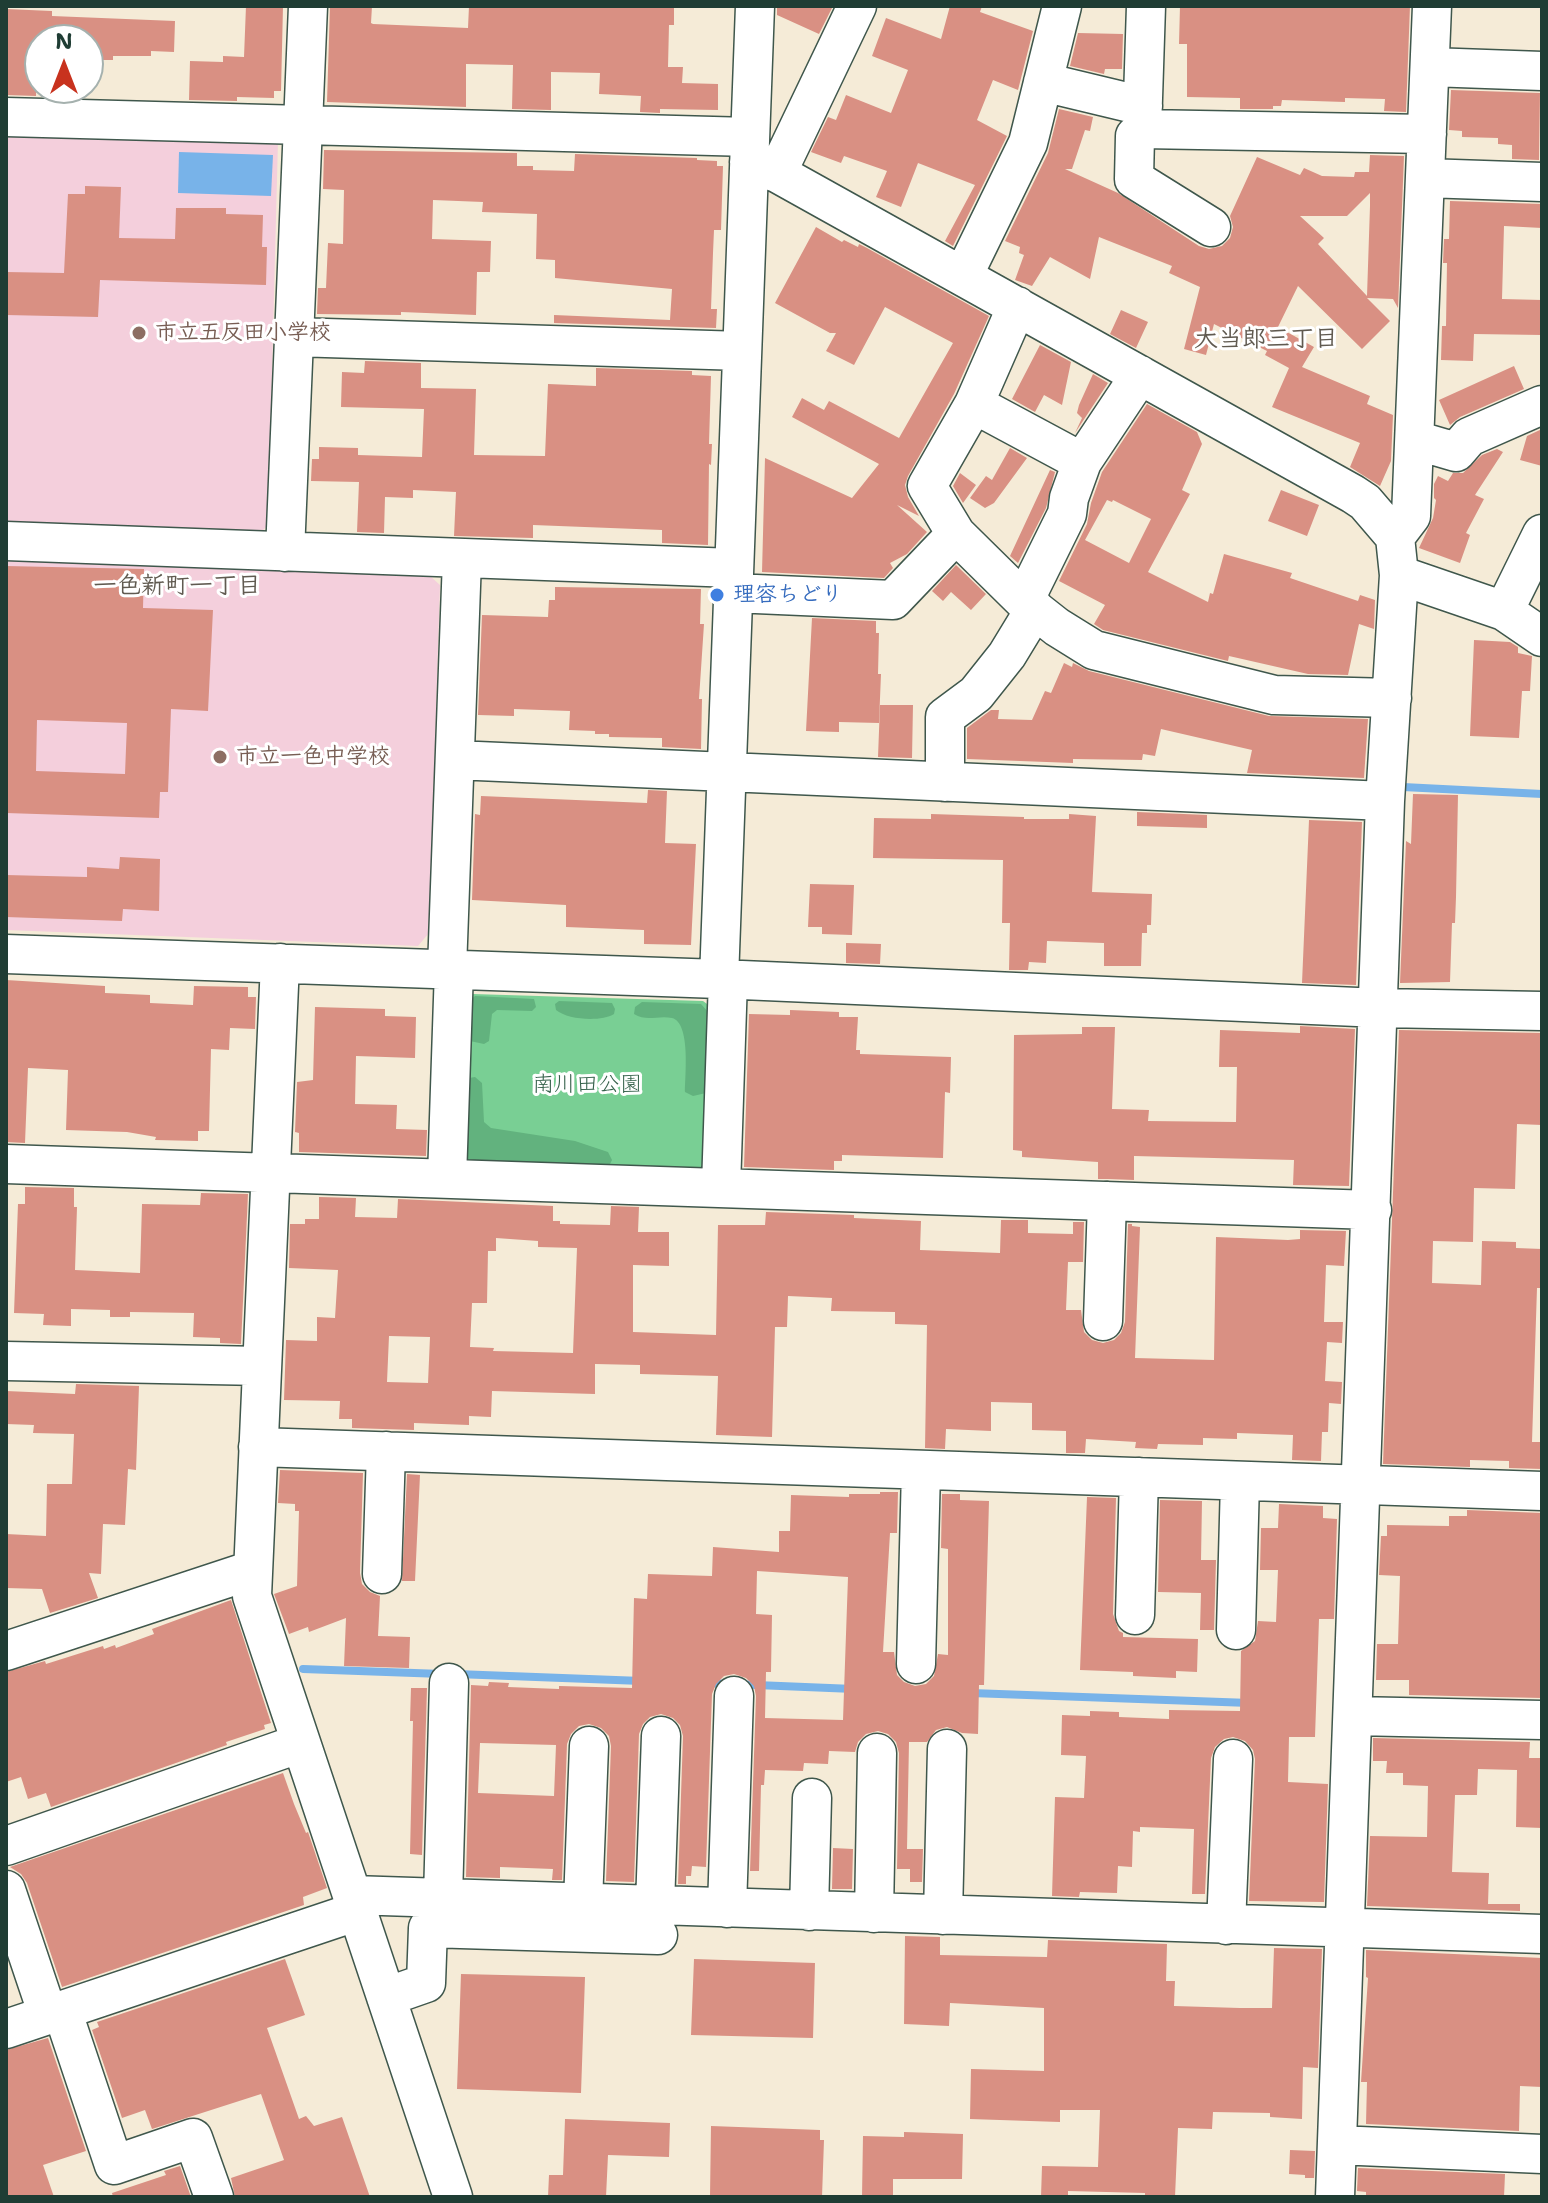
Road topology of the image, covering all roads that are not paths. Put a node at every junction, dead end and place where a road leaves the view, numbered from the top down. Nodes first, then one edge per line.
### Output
1 (308, 6) edge
2 (755, 6) edge
3 (857, 6) edge
4 (1062, 6) edge
5 (1146, 6) edge
6 (1432, 6) edge
7 (1430, 67) junction
8 (1542, 71) edge
9 (1043, 82) junction
10 (6, 117) edge
11 (1143, 118) junction
12 (303, 126) junction
13 (1427, 134) junction
14 (759, 157) junction
15 (1425, 178) junction
16 (1542, 182) edge
17 (1211, 227) dead end
18 (963, 276) junction
19 (1017, 306) junction
20 (294, 337) junction
21 (742, 351) junction
22 (1140, 375) junction
23 (974, 404) junction
24 (1542, 405) edge
25 (1415, 440) junction
26 (1082, 462) junction
27 (956, 534) junction
28 (1542, 534) edge
29 (1395, 537) junction
30 (6, 541) edge
31 (285, 552) junction
32 (462, 559) junction
33 (1399, 575) junction
34 (734, 581) junction
35 (1029, 605) junction
36 (1504, 611) junction
37 (1542, 637) edge
38 (1392, 698) junction
39 (455, 760) junction
40 (727, 773) junction
41 (945, 782) junction
42 (1385, 801) junction
43 (6, 954) edge
44 (280, 963) junction
45 (450, 969) junction
46 (724, 979) junction
47 (1380, 1008) junction
48 (1542, 1011) edge
49 (6, 1164) edge
50 (271, 1172) junction
51 (447, 1178) junction
52 (721, 1187) junction
53 (1107, 1201) junction
54 (1372, 1210) junction
55 (1103, 1321) dead end
56 (6, 1361) edge
57 (262, 1366) junction
58 (258, 1447) junction
59 (386, 1451) junction
60 (921, 1470) junction
61 (1139, 1477) junction
62 (1240, 1481) junction
63 (1362, 1485) junction
64 (1542, 1491) edge
65 (252, 1570) junction
66 (382, 1574) dead end
67 (1135, 1615) dead end
68 (1236, 1630) dead end
69 (6, 1651) edge
70 (916, 1664) dead end
71 (449, 1683) dead end
72 (734, 1696) dead end
73 (1353, 1716) junction
74 (1542, 1720) edge
75 (661, 1736) dead end
76 (301, 1743) junction
77 (589, 1746) dead end
78 (947, 1749) dead end
79 (877, 1753) dead end
80 (1233, 1759) dead end
81 (812, 1798) dead end
82 (6, 1846) edge
83 (6, 1890) edge
84 (443, 1898) junction
85 (355, 1903) junction
86 (583, 1903) junction
87 (727, 1908) junction
88 (809, 1911) junction
89 (874, 1913) junction
90 (943, 1915) junction
91 (657, 1920) junction
92 (1226, 1925) junction
93 (1345, 1929) junction
94 (1542, 1934) edge
95 (386, 1997) junction
96 (55, 2013) junction
97 (6, 2029) edge
98 (1337, 2145) junction
99 (1542, 2154) edge
100 (450, 2196) edge
101 (214, 2197) edge
102 (1335, 2197) edge

1 - 12 street
2 - 14 street
3 - 14 street
4 - 9 street
5 - 11 street
6 - 7 street
7 - 8 street
7 - 13 street
9 - 11 street
9 - 18 street
10 - 12 street
11 - 13 street
11 - 17 street
12 - 14 street
12 - 20 street
13 - 15 street
14 - 18 street
14 - 21 street
15 - 16 street
15 - 25 street
18 - 19 street
19 - 22 street
19 - 23 street
20 - 21 street
20 - 31 street
21 - 34 street
22 - 26 street
22 - 29 street
23 - 26 street
23 - 27 street
24 - 25 street
25 - 29 street
26 - 35 street
27 - 34 street
27 - 35 street
28 - 36 street
29 - 33 street
30 - 31 street
31 - 32 street
32 - 34 street
32 - 39 street
33 - 36 street
33 - 38 street
34 - 40 street
35 - 38 street
35 - 41 street
36 - 37 street
38 - 42 street
39 - 40 street
39 - 45 street
40 - 41 street
40 - 46 street
41 - 42 street
42 - 47 street
43 - 44 street
44 - 45 street
44 - 50 street
45 - 46 street
45 - 51 street
46 - 47 street
46 - 52 street
47 - 48 street
47 - 54 street
49 - 50 street
50 - 51 street
50 - 57 street
51 - 52 street
52 - 53 street
53 - 54 street
53 - 55 street
54 - 63 street
56 - 57 street
57 - 58 street
58 - 59 street
58 - 65 street
59 - 60 street
59 - 66 street
60 - 61 street
60 - 70 street
61 - 62 street
61 - 67 street
62 - 63 street
62 - 68 street
63 - 64 street
63 - 73 street
65 - 69 street
65 - 76 street
71 - 84 street
72 - 87 street
73 - 74 street
73 - 93 street
75 - 91 street
76 - 82 street
76 - 85 street
77 - 86 street
78 - 90 street
79 - 89 street
80 - 92 street
81 - 88 street
83 - 96 street
84 - 85 street
84 - 86 street
85 - 95 street
85 - 96 street
86 - 91 street
87 - 88 street
87 - 91 street
88 - 89 street
89 - 90 street
90 - 92 street
91 - 95 street
92 - 93 street
93 - 94 street
93 - 98 street
95 - 100 street
96 - 97 street
96 - 101 street
98 - 99 street
98 - 102 street

